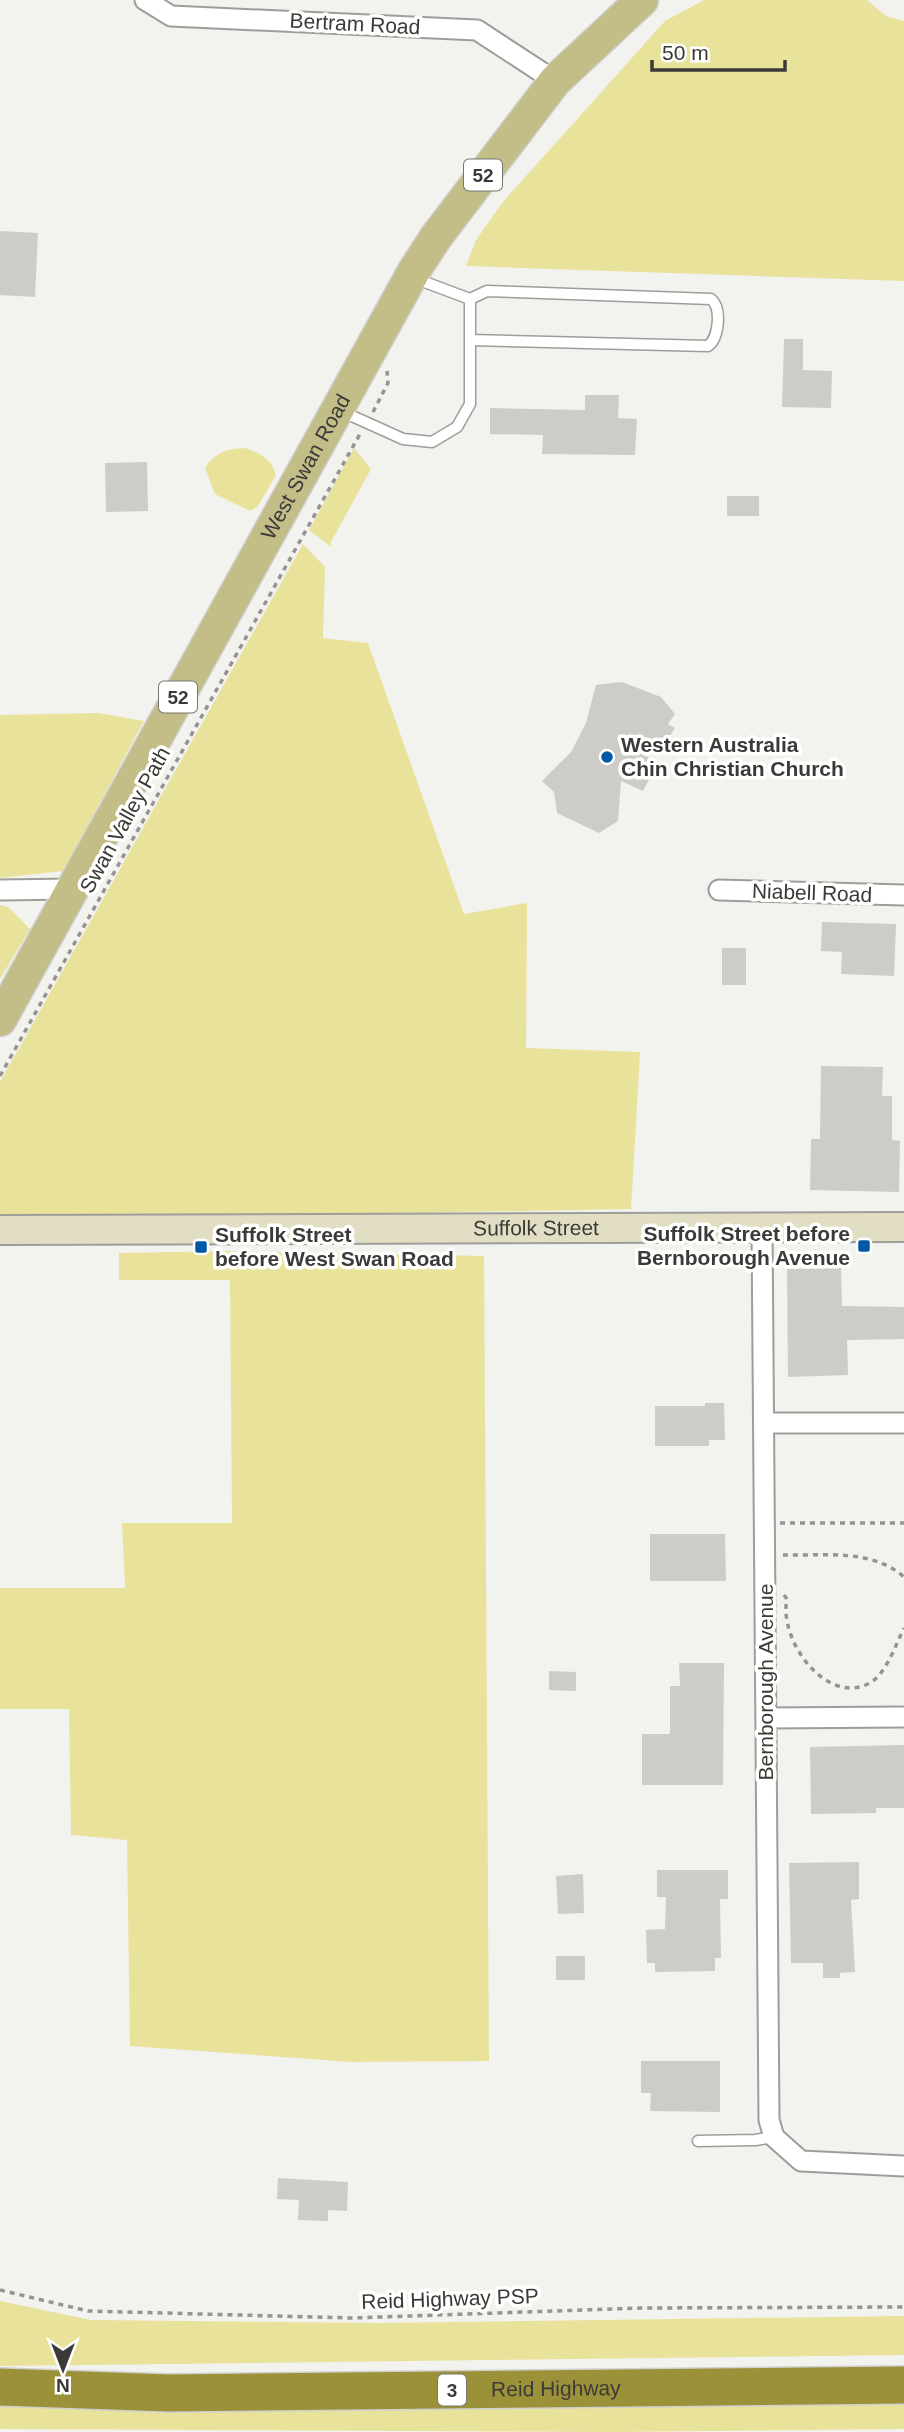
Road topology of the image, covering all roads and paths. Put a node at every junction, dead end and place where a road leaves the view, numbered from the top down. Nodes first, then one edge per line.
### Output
1 (145, 0) edge
2 (642, 0) edge
3 (555, 81) junction
4 (411, 276) junction
5 (470, 299) junction
6 (471, 340) junction
7 (386, 364) dead end
8 (337, 409) junction
9 (366, 424) junction
10 (72, 889) junction
11 (0, 890) edge
12 (719, 890) dead end
13 (904, 895) edge
14 (24, 974) junction
15 (0, 1009) edge
16 (0, 1020) edge
17 (0, 1076) edge
18 (762, 1227) junction
19 (904, 1227) edge
20 (0, 1230) edge
21 (764, 1423) junction
22 (904, 1423) edge
23 (769, 1523) dead end
24 (904, 1523) edge
25 (775, 1555) dead end
26 (904, 1577) edge
27 (781, 1592) dead end
28 (904, 1628) edge
29 (904, 1717) edge
30 (766, 1718) junction
31 (774, 2137) junction
32 (698, 2141) dead end
33 (904, 2166) edge
34 (0, 2290) edge
35 (904, 2307) edge
36 (904, 2385) edge
37 (0, 2387) edge

1 - 3 street, Bertram Road
2 - 3 main road, West Swan Road / 52
3 - 4 main road, West Swan Road / 52
4 - 5 lane
4 - 8 main road, West Swan Road / 52
5 - 6 lane
5 - 6 lane
6 - 9 lane
7 - 9 path, Swan Valley Path
8 - 9 lane
8 - 10 main road, West Swan Road / 52
9 - 17 path, Swan Valley Path
10 - 11 street
10 - 14 main road, West Swan Road / 52
12 - 13 street, Niabell Road
14 - 15 main road, West Swan Road / 52
14 - 16 main road, West Swan Road / 52
18 - 19 street, Suffolk Street
18 - 20 street, Suffolk Street
18 - 21 street, Bernborough Avenue
21 - 22 street
21 - 30 street, Bernborough Avenue
23 - 24 path
25 - 26 path
27 - 28 path
29 - 30 street
30 - 31 street, Bernborough Avenue
31 - 32 lane
31 - 33 street
34 - 35 path, Reid Highway PSP
36 - 37 highway, Reid Highway / 3

